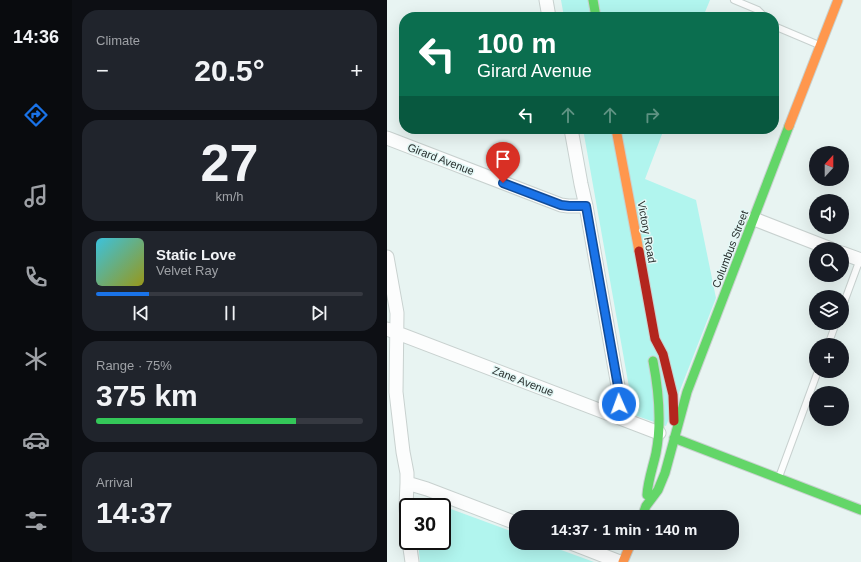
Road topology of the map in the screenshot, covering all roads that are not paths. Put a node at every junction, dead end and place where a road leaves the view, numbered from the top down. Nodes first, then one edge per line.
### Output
1 (546, 0) edge
2 (593, 0) edge
3 (734, 0) edge
4 (838, 0) edge
5 (548, 12) edge
6 (595, 12) edge
7 (760, 12) edge
8 (779, 28) edge
9 (821, 46) junction
10 (572, 134) edge
11 (617, 134) edge
12 (387, 138) edge
13 (586, 206) junction
14 (754, 219) junction
15 (813, 242) edge
16 (849, 255) edge
17 (387, 257) edge
18 (861, 259) edge
19 (849, 290) edge
20 (393, 331) edge
21 (655, 339) junction
22 (815, 378) edge
23 (616, 417) junction
24 (659, 433) junction
25 (673, 438) junction
26 (778, 478) junction
27 (407, 483) junction
28 (406, 498) edge
29 (646, 506) junction
30 (645, 510) edge
31 (861, 510) edge
32 (509, 520) edge
33 (410, 550) edge
34 (589, 550) edge
35 (628, 550) edge
36 (411, 562) edge
37 (620, 562) edge
38 (623, 562) edge

1 - 5 street
2 - 6 street
3 - 7 lane
4 - 9 street, Columbus Street
8 - 9 lane
9 - 14 street, Columbus Street
10 - 13 street
11 - 21 street, Victory Road
12 - 13 street, Girard Avenue
13 - 23 street
14 - 15 street
14 - 25 street, Columbus Street
16 - 18 street
17 - 20 street
18 - 19 lane
20 - 23 street, Zane Avenue
20 - 27 street
21 - 24 street, Victory Road
21 - 25 street, Victory Road
22 - 26 lane
23 - 24 street, Zane Avenue
24 - 29 street, Columbus Street
25 - 26 street
25 - 29 street, Columbus Street
26 - 31 street
27 - 28 street
27 - 32 street
29 - 30 street, Columbus Street
33 - 36 street
34 - 37 street
35 - 38 street

